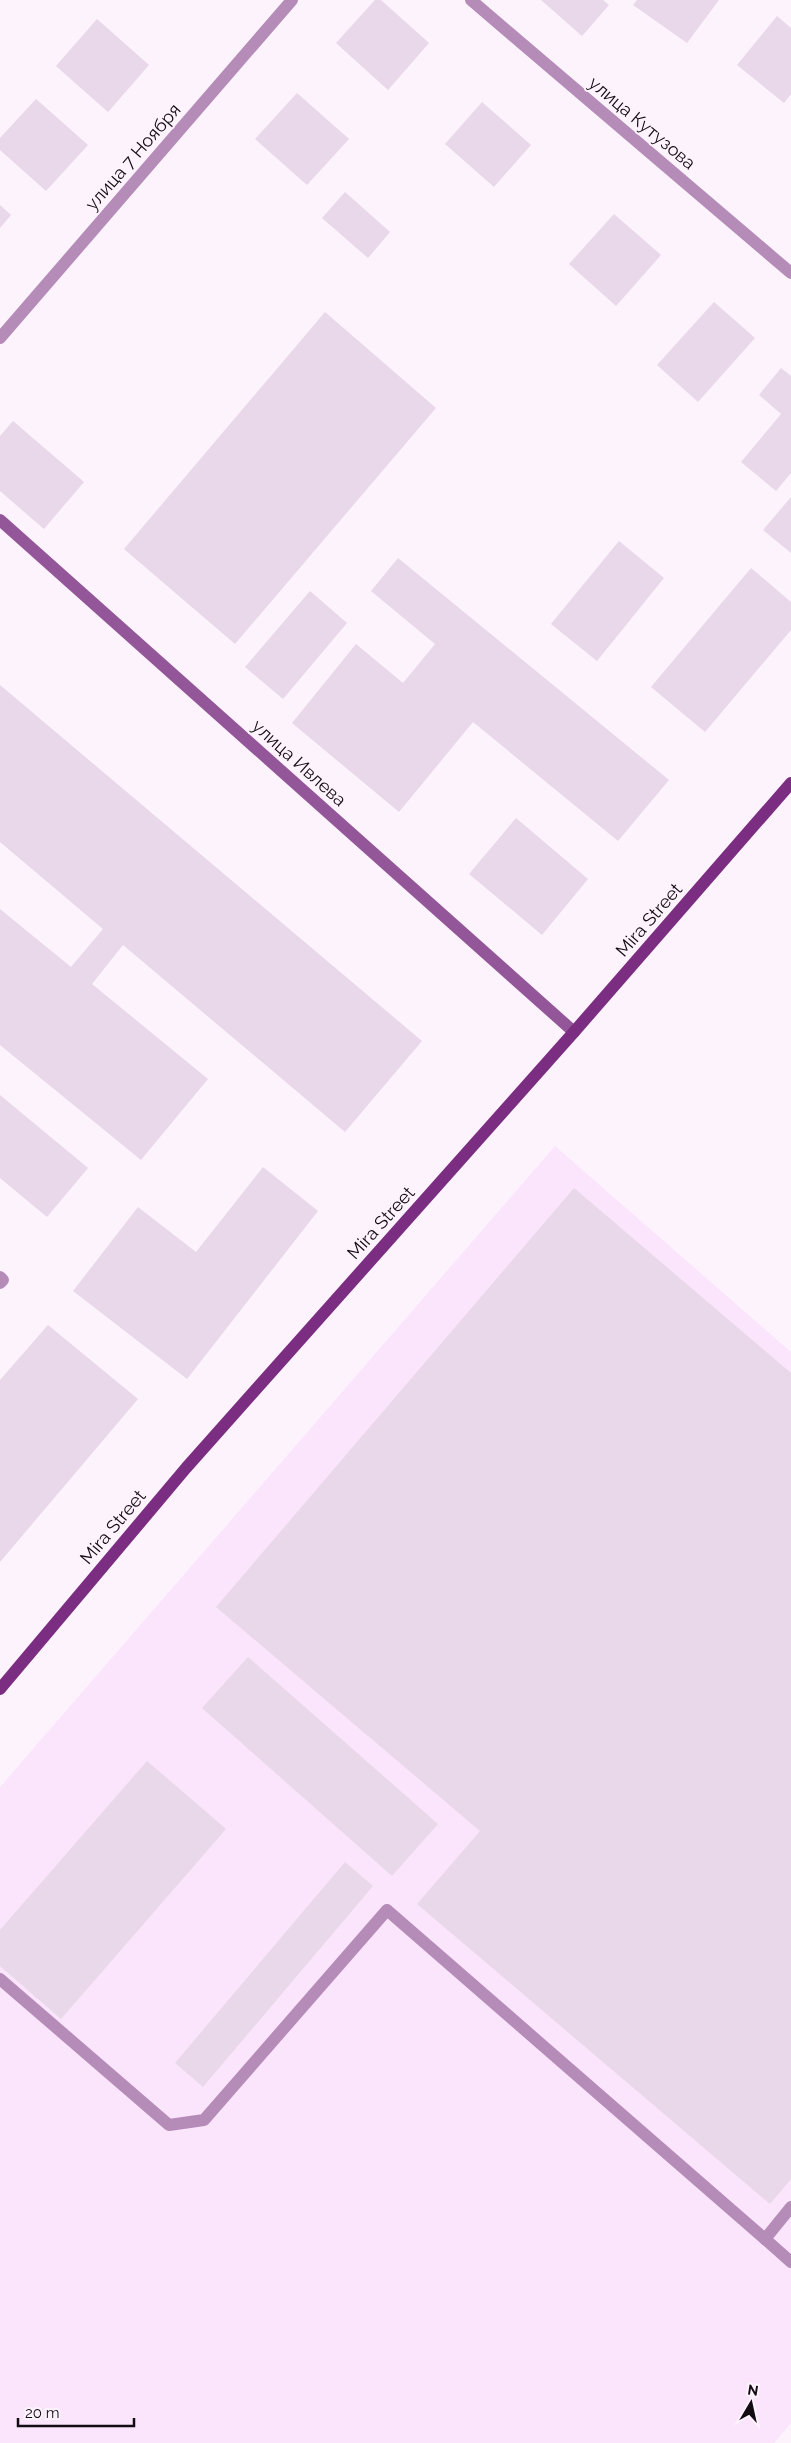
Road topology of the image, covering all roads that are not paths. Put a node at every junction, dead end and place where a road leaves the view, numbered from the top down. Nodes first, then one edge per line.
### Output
1 (292, 0) edge
2 (470, 0) edge
3 (791, 273) edge
4 (0, 338) edge
5 (0, 520) edge
6 (791, 783) edge
7 (574, 1032) junction
8 (0, 1277) edge
9 (0, 1283) edge
10 (0, 1689) edge
11 (0, 1979) edge
12 (791, 2207) edge
13 (765, 2239) junction
14 (791, 2262) edge

1 - 4 street, улица 7 Ноября
2 - 3 street, улица Кутузова
5 - 7 street, улица Ивлева
6 - 7 main road, Mira Street
7 - 10 main road, Mira Street
8 - 9 street
11 - 13 street
12 - 13 street
13 - 14 street

